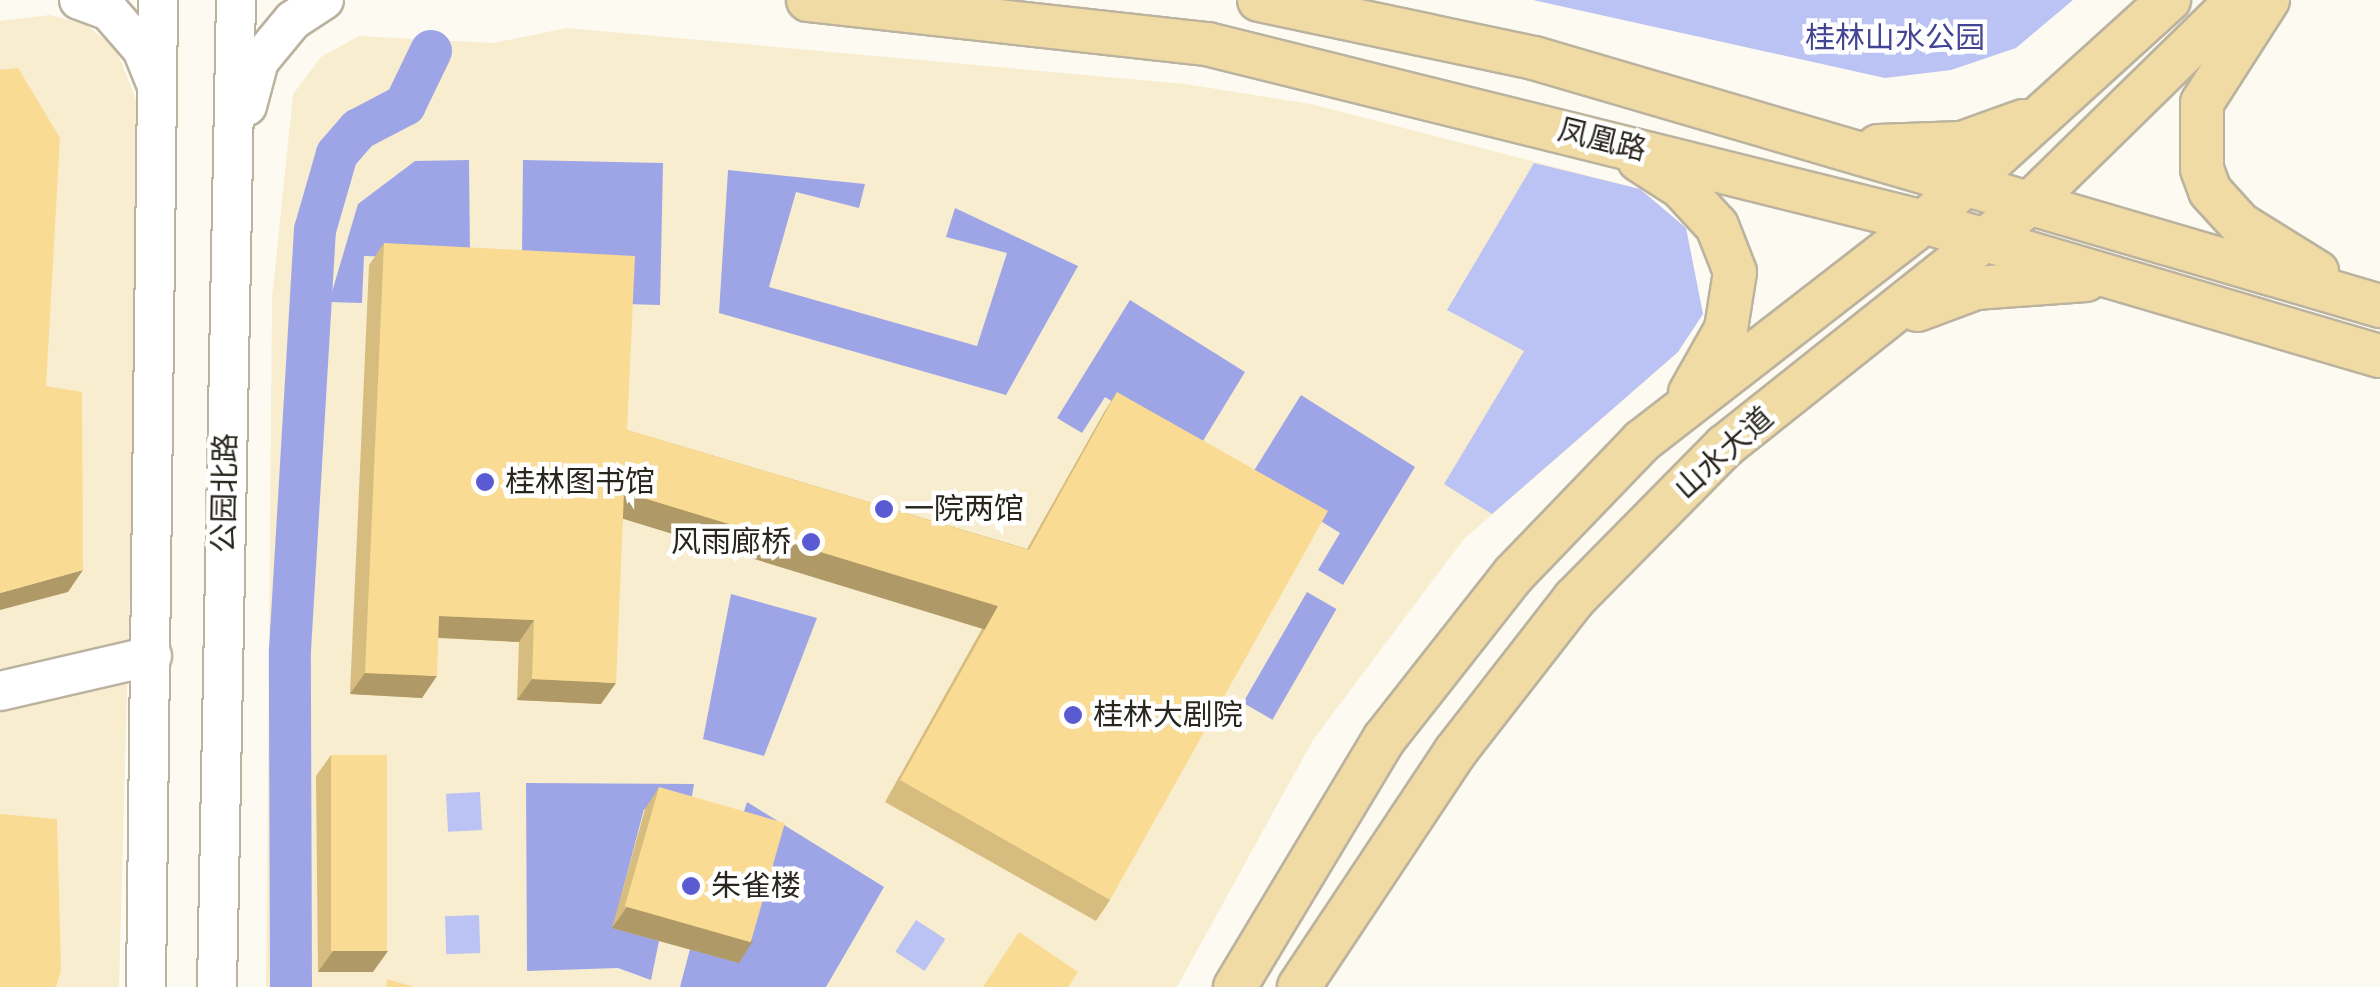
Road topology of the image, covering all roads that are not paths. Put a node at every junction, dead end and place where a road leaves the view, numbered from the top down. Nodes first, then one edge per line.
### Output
1 (79, 0) edge
2 (158, 0) edge
3 (236, 0) edge
4 (324, 0) edge
5 (808, 0) edge
6 (1259, 0) edge
7 (2168, 0) edge
8 (2238, 0) edge
9 (2268, 0) edge
10 (157, 89) junction
11 (2069, 90) junction
12 (1598, 139) junction
13 (1828, 140) junction
14 (232, 162) junction
15 (1963, 186) junction
16 (2030, 203) junction
17 (1924, 222) junction
18 (1985, 240) junction
19 (2154, 290) junction
20 (2380, 304) edge
21 (1847, 350) junction
22 (2380, 356) edge
23 (1676, 414) junction
24 (152, 648) junction
25 (0, 675) edge
26 (0, 690) edge
27 (146, 987) edge
28 (217, 987) edge
29 (1236, 987) edge
30 (1298, 987) edge

1 - 10 main road
2 - 10 main road
3 - 14 main road, 公园北路
4 - 14 main road
5 - 12 main road, 凤凰路
6 - 13 main road, 凤凰路
7 - 11 main road, 山水大道
8 - 16 main road, 山水大道
9 - 20 main road
10 - 24 main road
11 - 13 main road
11 - 15 main road, 山水大道
12 - 17 main road, 凤凰路
12 - 23 main road
13 - 15 main road, 凤凰路
14 - 28 main road, 公园北路
15 - 16 main road, 凤凰路
15 - 17 main road, 山水大道
16 - 18 main road, 山水大道
16 - 20 main road, 凤凰路
17 - 18 main road, 凤凰路
17 - 23 main road, 山水大道
18 - 19 main road, 凤凰路
18 - 21 main road, 山水大道
19 - 21 main road
19 - 22 main road, 凤凰路
21 - 30 main road, 山水大道
23 - 29 main road, 山水大道
24 - 25 main road
24 - 26 main road
24 - 27 main road

